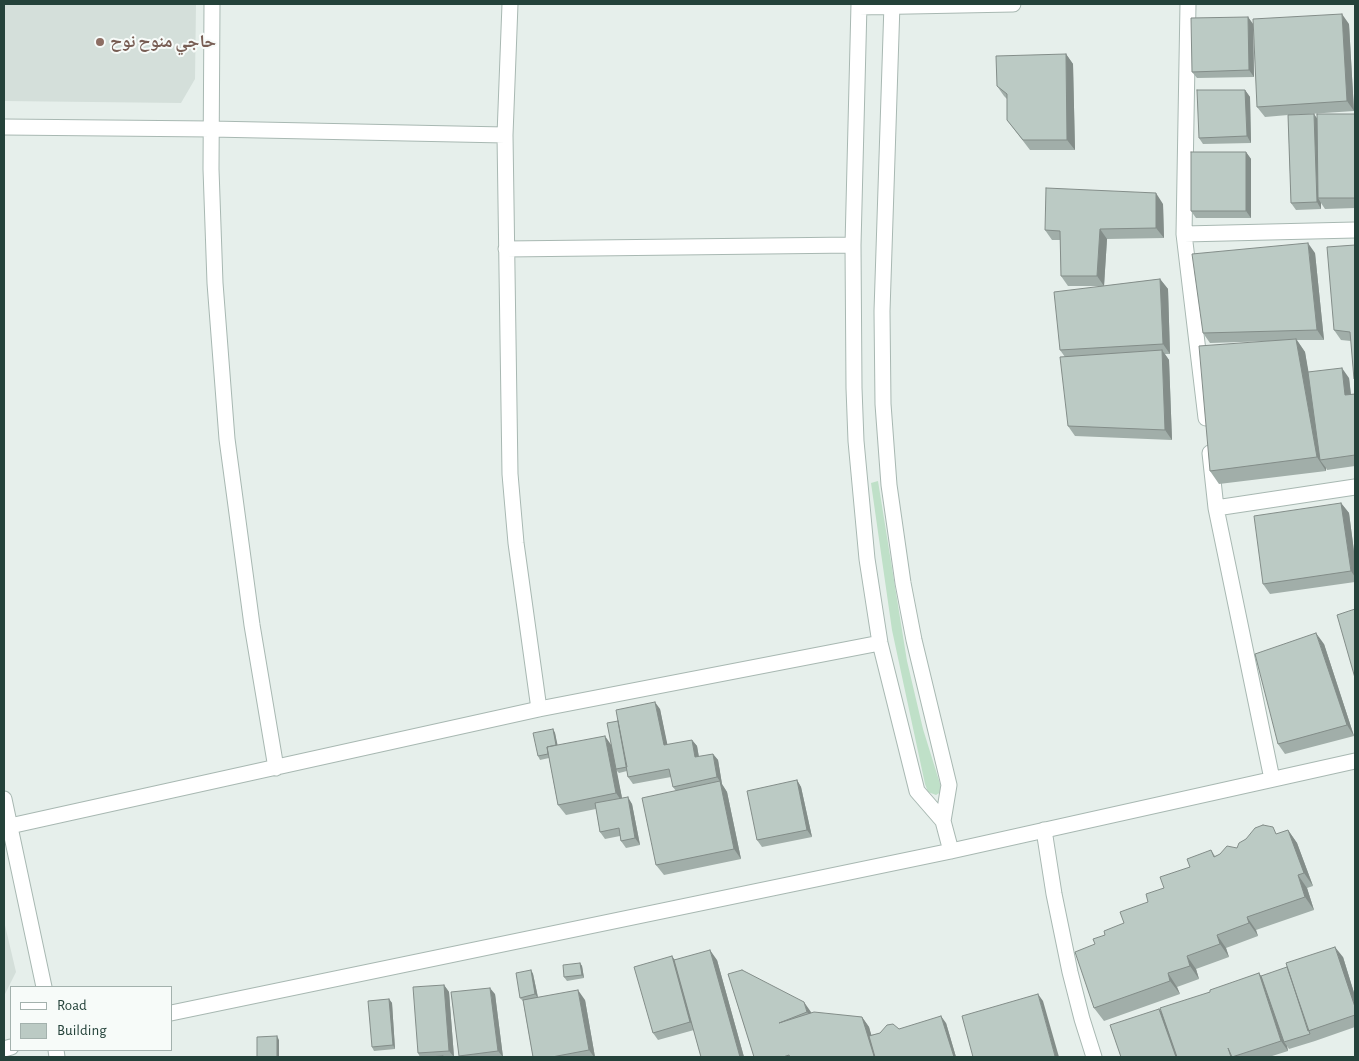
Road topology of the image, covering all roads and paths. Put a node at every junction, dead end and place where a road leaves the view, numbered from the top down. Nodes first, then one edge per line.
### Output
1 (212, 4) edge
2 (510, 4) edge
3 (1013, 4) edge
4 (1188, 4) edge
5 (859, 5) edge
6 (892, 6) edge
7 (4, 127) edge
8 (210, 129) junction
9 (505, 135) junction
10 (1355, 230) edge
11 (1184, 234) junction
12 (853, 245) junction
13 (506, 249) junction
14 (1355, 487) edge
15 (1216, 508) junction
16 (880, 643) junction
17 (539, 709) junction
18 (1355, 761) edge
19 (276, 768) junction
20 (1272, 779) junction
21 (4, 799) edge
22 (943, 821) junction
23 (10, 826) junction
24 (1044, 830) junction
25 (951, 851) junction
26 (44, 986) edge
27 (172, 1013) edge
28 (1094, 1057) edge

1 - 8 street
2 - 9 street
3 - 6 street
4 - 11 street
5 - 6 street
5 - 12 street
6 - 22 street
7 - 8 street
8 - 9 street
8 - 19 street
9 - 13 street
10 - 11 street
11 - 15 street
12 - 13 street
12 - 16 street
13 - 17 street
14 - 15 street
15 - 20 street
16 - 17 street
16 - 22 street
17 - 19 street
18 - 20 street
19 - 23 street
20 - 24 street
21 - 23 street
22 - 25 street
23 - 26 street
24 - 25 street
24 - 28 street
25 - 27 street

